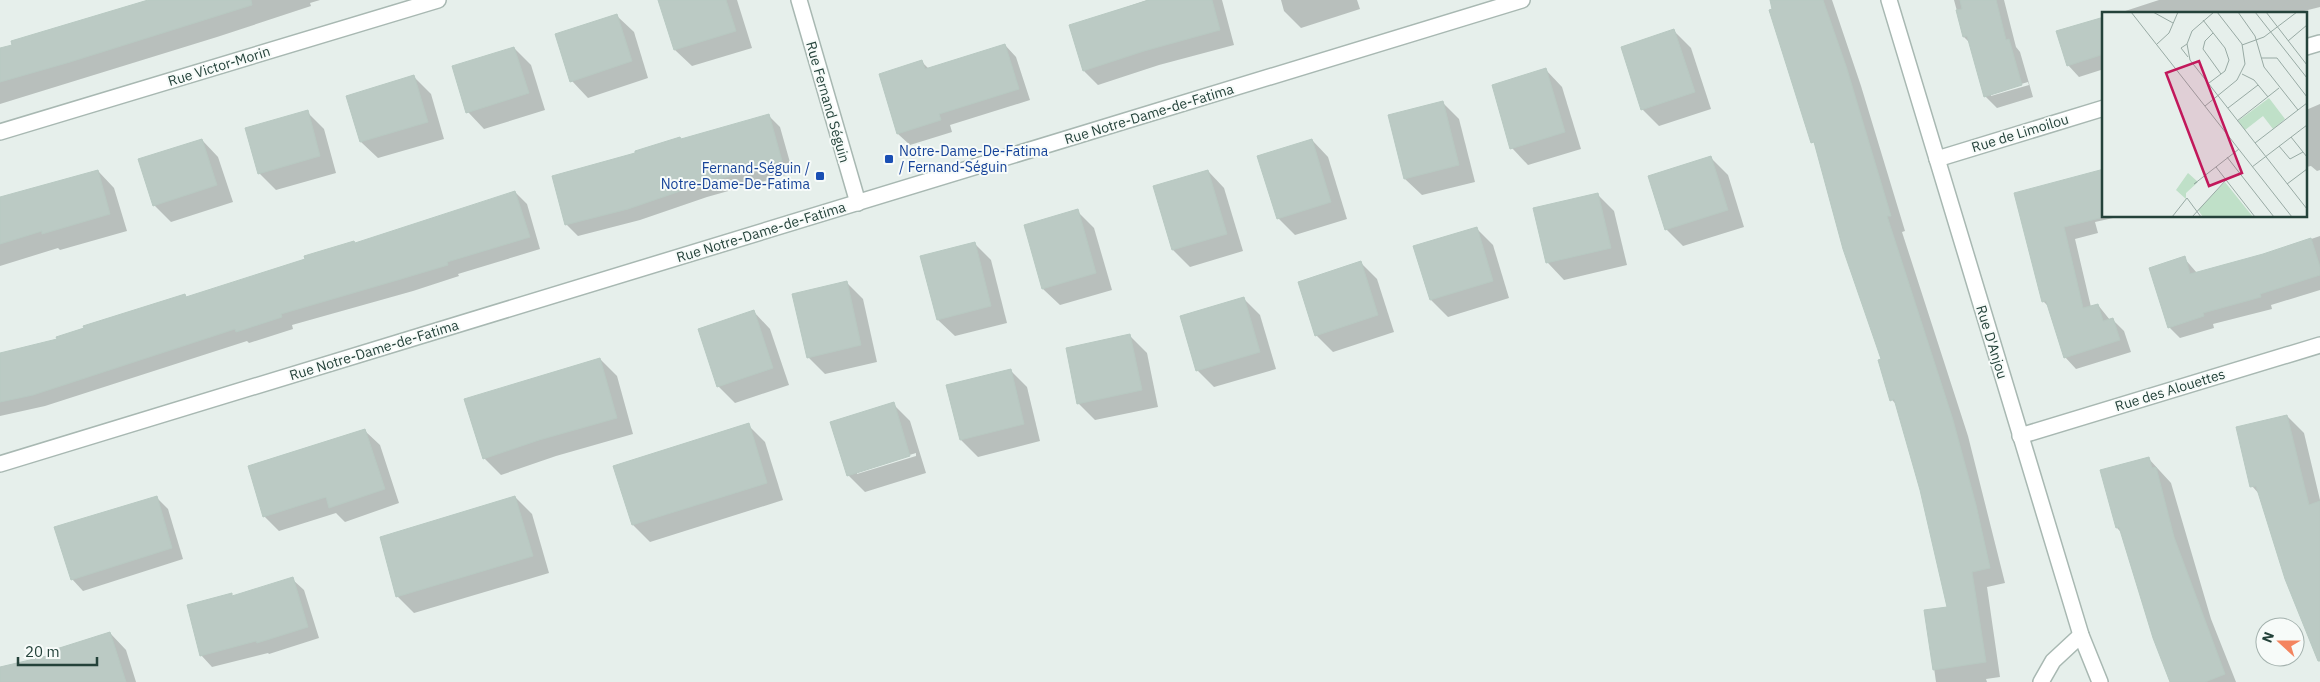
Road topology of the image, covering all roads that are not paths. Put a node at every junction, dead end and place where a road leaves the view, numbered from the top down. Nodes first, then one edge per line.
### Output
1 (438, 0) edge
2 (798, 0) edge
3 (1522, 0) edge
4 (1889, 0) edge
5 (2102, 109) edge
6 (0, 132) edge
7 (1937, 159) junction
8 (858, 203) junction
9 (2320, 345) edge
10 (2020, 436) junction
11 (0, 464) edge
12 (2081, 635) junction
13 (2041, 682) edge
14 (2100, 682) edge

1 - 6 street, Rue Victor-Morin
2 - 8 street, Rue Fernand Séguin
3 - 8 street, Rue Notre-Dame-de-Fatima
4 - 7 street, Rue D'Anjou
5 - 7 street, Rue de Limoilou
7 - 10 street, Rue D'Anjou
8 - 11 street, Rue Notre-Dame-de-Fatima
9 - 10 street, Rue des Alouettes
10 - 12 street, Rue D'Anjou
12 - 13 street
12 - 14 street, Rue D'Anjou

